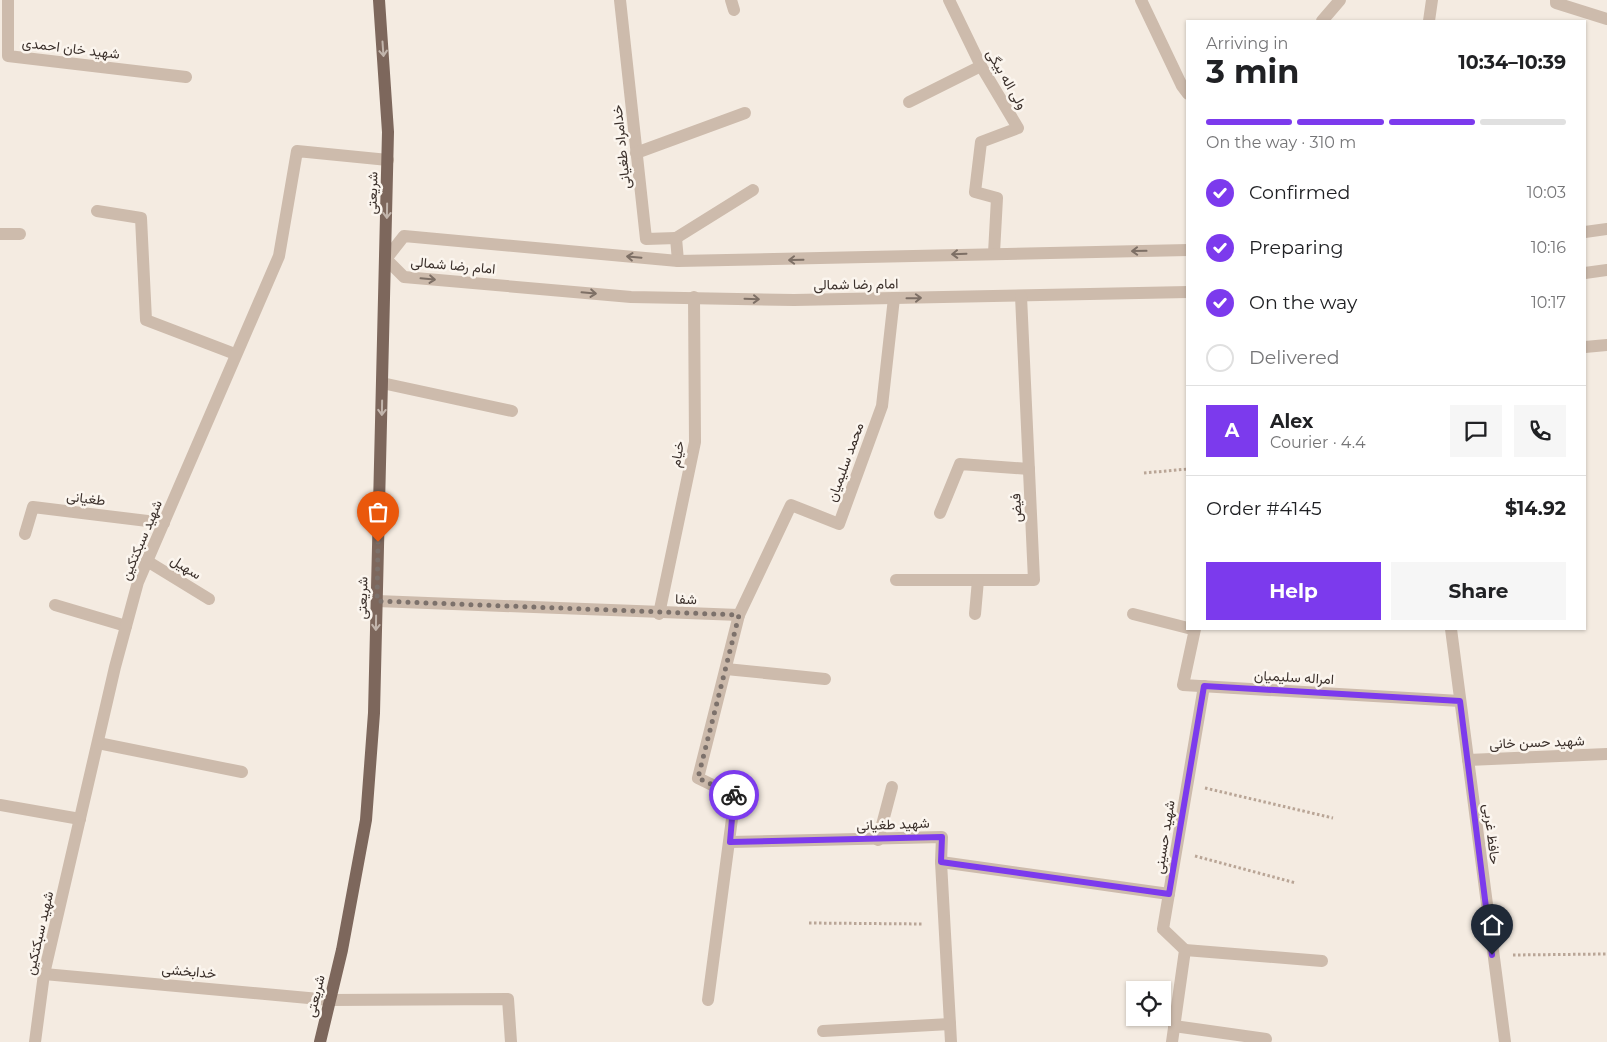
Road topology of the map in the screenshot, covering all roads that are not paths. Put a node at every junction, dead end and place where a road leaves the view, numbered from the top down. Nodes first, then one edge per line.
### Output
1 (8, 0) edge
2 (379, 0) edge
3 (620, 0) edge
4 (949, 0) edge
5 (1141, 0) edge
6 (1340, 0) edge
7 (1432, 0) edge
8 (1556, 0) edge
9 (1607, 19) edge
10 (1323, 20) edge
11 (1429, 20) edge
12 (981, 66) junction
13 (186, 77) dead end
14 (1186, 91) edge
15 (909, 102) dead end
16 (745, 113) dead end
17 (636, 153) junction
18 (388, 160) junction
19 (753, 190) dead end
20 (97, 210) dead end
21 (1607, 229) edge
22 (1586, 232) edge
23 (0, 234) edge
24 (20, 234) dead end
25 (676, 238) junction
26 (1186, 250) edge
27 (994, 254) junction
28 (386, 259) junction
29 (678, 261) junction
30 (1607, 270) edge
31 (1586, 273) edge
32 (1186, 292) edge
33 (1021, 296) junction
34 (694, 297) junction
35 (894, 298) junction
36 (1607, 345) edge
37 (1586, 347) edge
38 (235, 354) junction
39 (382, 383) junction
40 (512, 411) dead end
41 (1029, 469) junction
42 (940, 513) dead end
43 (164, 523) junction
44 (25, 534) dead end
45 (147, 561) junction
46 (896, 580) dead end
47 (978, 580) junction
48 (209, 600) dead end
49 (377, 601) junction
50 (55, 605) dead end
51 (659, 614) junction
52 (975, 614) dead end
53 (1133, 614) dead end
54 (739, 615) junction
55 (126, 626) junction
56 (1186, 627) edge
57 (1192, 630) edge
58 (1451, 630) edge
59 (726, 669) junction
60 (825, 679) dead end
61 (1204, 686) junction
62 (1460, 701) junction
63 (98, 743) junction
64 (1607, 754) edge
65 (1468, 760) junction
66 (242, 772) dead end
67 (892, 786) dead end
68 (0, 805) edge
69 (80, 819) junction
70 (878, 840) junction
71 (730, 842) junction
72 (941, 862) junction
73 (1169, 894) junction
74 (1185, 950) junction
75 (1322, 961) dead end
76 (44, 974) junction
77 (330, 1000) junction
78 (708, 1000) dead end
79 (950, 1024) junction
80 (1174, 1026) junction
81 (823, 1031) dead end
82 (1266, 1039) dead end
83 (35, 1042) edge
84 (320, 1042) edge
85 (511, 1042) edge
86 (952, 1042) edge
87 (1172, 1042) edge
88 (1505, 1042) edge

1 - 13 street, شهید خان احمدی
2 -> 18 main road, شریعتی
3 - 17 street, خدامراد طغیانی
4 - 12 street, ولی اله بیگی
5 - 14 street
6 - 10 street
7 - 11 street
8 - 9 street
12 - 15 street
12 - 27 street, ولی اله بیگی
16 - 17 street
17 - 25 street, خدامراد طغیانی
18 -> 28 main road, شریعتی
18 - 38 street, شهید سبکتکین
19 - 25 street
20 - 38 street
21 - 22 street
23 - 24 street
25 - 29 street
26 -> 27 street, امام رضا شمالی
27 -> 29 street, امام رضا شمالی
29 -> 28 street, امام رضا شمالی
28 -> 34 street, امام رضا شمالی
28 - 39 main road, شریعتی
30 - 31 street
32 - 33 street, امام رضا شمالی
35 -> 33 street, امام رضا شمالی
33 - 41 street, فیض
34 -> 35 street, امام رضا شمالی
34 - 51 street, خیام
35 - 54 street, محمد سلیمیان
36 - 37 street
38 - 43 street, شهید سبکتکین
39 - 40 street
39 -> 49 main road, شریعتی
41 - 42 street
41 - 47 street, فیض
43 - 44 street, طغیانی
43 - 45 street, شهید سبکتکین
45 - 48 street, سهیل
45 - 55 street, شهید سبکتکین
46 - 47 street, فیض
47 - 52 street
49 - 51 street, شفا
49 -> 77 main road, شریعتی
50 - 55 street
51 - 54 street, شفا
53 - 56 street
54 - 59 street
55 - 63 street, شهید سبکتکین
57 - 61 street, امراله سلیمیان
58 - 62 street, حافظ غربی
59 - 60 street
59 - 71 street
61 - 62 street, امراله سلیمیان
61 - 73 street, شهید حسینی
62 - 65 street, حافظ غربی
63 - 66 street
63 - 69 street, شهید سبکتکین
64 - 65 street, شهید حسن خانی
65 - 88 street, حافظ غربی
67 - 70 street
68 - 69 street
69 - 76 street, شهید سبکتکین
70 - 71 street, شهید طغیانی
70 - 72 street, شهید طغیانی
71 - 78 street
72 - 73 street
72 - 79 street, شهید طغیانی
73 - 74 street, شهید حسینی
74 - 75 street
74 - 80 street
76 - 77 street, خدابخشی
76 - 83 street, شهید سبکتکین
77 - 84 main road, شریعتی
77 - 85 street, خدابخشی
79 - 81 street
79 - 86 street, شهید طغیانی
80 - 82 street
80 - 87 street

